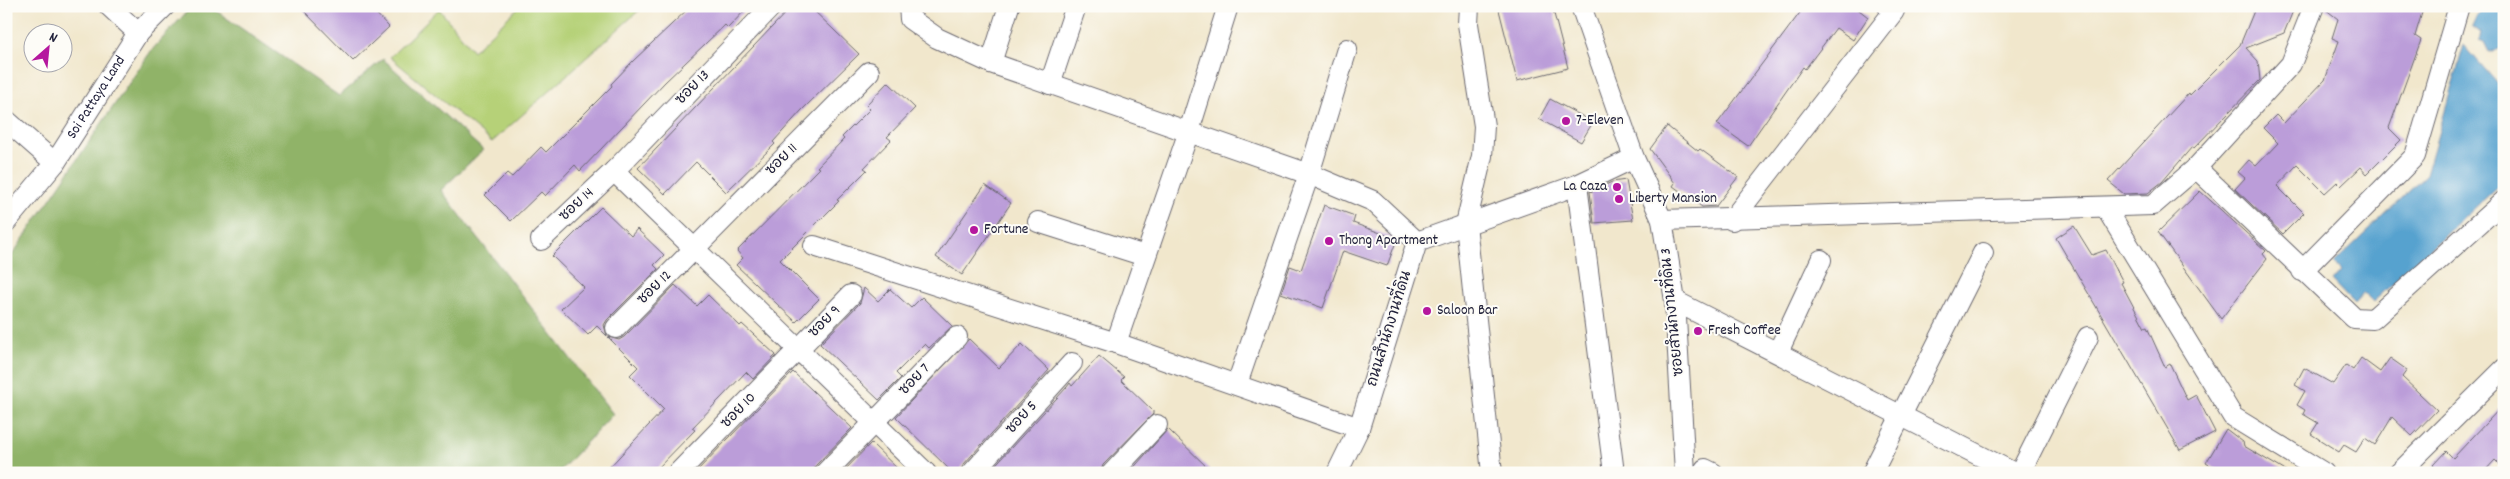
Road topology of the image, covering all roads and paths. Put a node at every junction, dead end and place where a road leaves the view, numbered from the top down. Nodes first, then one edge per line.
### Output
1 (110, 6) edge
2 (165, 6) edge
3 (772, 6) edge
4 (909, 6) edge
5 (1009, 6) edge
6 (1076, 6) edge
7 (1228, 6) edge
8 (1469, 6) edge
9 (1581, 6) edge
10 (1888, 6) edge
11 (2314, 6) edge
12 (2459, 6) edge
13 (138, 33) junction
14 (1347, 50) dead end
15 (991, 63) junction
16 (869, 72) dead end
17 (1050, 84) junction
18 (6, 120) edge
19 (1189, 131) junction
20 (1634, 158) junction
21 (55, 163) junction
22 (2196, 168) junction
23 (614, 171) junction
24 (1309, 174) junction
25 (1577, 185) junction
26 (2504, 201) edge
27 (2106, 208) junction
28 (1662, 220) junction
29 (1732, 220) junction
30 (6, 222) edge
31 (1038, 222) dead end
32 (1466, 224) junction
33 (541, 240) dead end
34 (1418, 242) junction
35 (814, 246) dead end
36 (694, 248) junction
37 (1983, 253) dead end
38 (1145, 256) junction
39 (1821, 260) dead end
40 (2302, 271) junction
41 (851, 295) dead end
42 (1675, 301) junction
43 (616, 328) dead end
44 (956, 337) dead end
45 (2088, 337) dead end
46 (1116, 343) junction
47 (799, 349) junction
48 (1778, 352) junction
49 (1072, 363) dead end
50 (2502, 373) edge
51 (1237, 384) junction
52 (1900, 416) junction
53 (874, 422) junction
54 (1157, 425) dead end
55 (1359, 428) junction
56 (678, 473) edge
57 (825, 473) edge
58 (926, 473) edge
59 (972, 473) edge
60 (1112, 473) edge
61 (1337, 473) edge
62 (1492, 473) edge
63 (1614, 473) edge
64 (1685, 473) edge
65 (1872, 473) edge
66 (2014, 473) edge
67 (2020, 473) edge
68 (2324, 473) edge
69 (2399, 473) edge

1 - 13 street
2 - 13 street, Soi Pattaya Land
3 - 23 street, ซอย 13
4 - 15 street
5 - 15 street
6 - 17 street
7 - 19 street
8 - 32 street
9 - 20 street
10 - 29 street
11 - 22 street
12 - 40 street
13 - 21 street, Soi Pattaya Land
14 - 24 street
15 - 17 street
16 - 36 street, ซอย 11
17 - 19 street
18 - 21 street
19 - 24 street
19 - 38 street
20 - 25 street
20 - 28 street, ซอยสำนักงานที่ดิน 3
21 - 30 street, Soi Pattaya Land
22 - 27 street
22 - 40 street
23 - 33 street, ซอย 14
23 - 36 street
24 - 34 street
24 - 51 street
25 - 32 street
25 - 63 street
26 - 40 street
27 - 29 street
27 - 68 street
28 - 29 street
28 - 42 street, ซอยสำนักงานที่ดิน 3
31 - 38 street
32 - 34 street
32 - 62 street
34 - 55 street, ถนนสำนักงานที่ดิน
35 - 46 street
36 - 43 street, ซอย 12
36 - 47 street
37 - 52 street
38 - 46 street
39 - 48 street
41 - 47 street, ซอย 9
42 - 48 street
42 - 64 street, ซอยสำนักงานที่ดิน 3
44 - 53 street, ซอย 7
45 - 67 street
46 - 51 street
47 - 53 street
47 - 56 street, ซอย 10
48 - 52 street
49 - 59 street, ซอย 5
50 - 69 street
51 - 55 street
52 - 65 street
52 - 66 street
53 - 57 street, ซอย 7
53 - 58 street
54 - 60 street
55 - 61 street, ถนนสำนักงานที่ดิน

